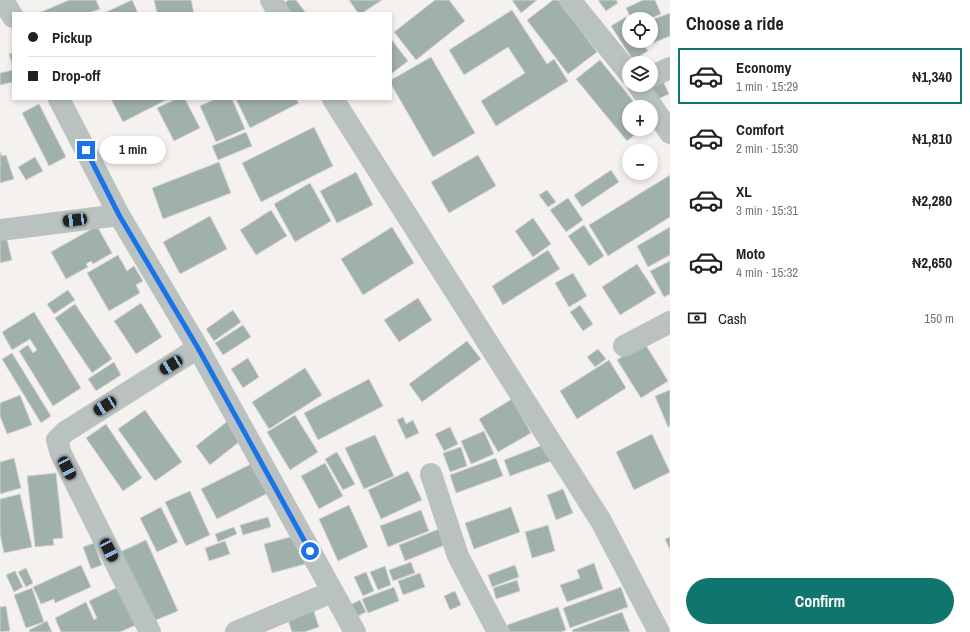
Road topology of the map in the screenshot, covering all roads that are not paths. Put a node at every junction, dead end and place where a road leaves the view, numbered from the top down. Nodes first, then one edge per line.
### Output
1 (3, 0) edge
2 (271, 0) edge
3 (570, 0) edge
4 (278, 12) edge
5 (12, 15) edge
6 (622, 64) edge
7 (670, 68) edge
8 (658, 74) edge
9 (643, 92) edge
10 (60, 100) edge
11 (334, 100) edge
12 (670, 133) edge
13 (119, 215) junction
14 (0, 230) edge
15 (670, 322) edge
16 (624, 346) dead end
17 (198, 348) junction
18 (431, 474) dead end
19 (332, 592) junction
20 (150, 632) edge
21 (236, 632) edge
22 (356, 632) edge
23 (498, 632) edge
24 (659, 632) edge

1 - 5 street
2 - 4 street
3 - 6 street
7 - 8 street
9 - 12 street
10 - 13 street
11 - 24 street
13 - 14 street
13 - 17 street
15 - 16 street
17 - 19 street
17 - 20 street
18 - 23 street
19 - 21 street
19 - 22 street

